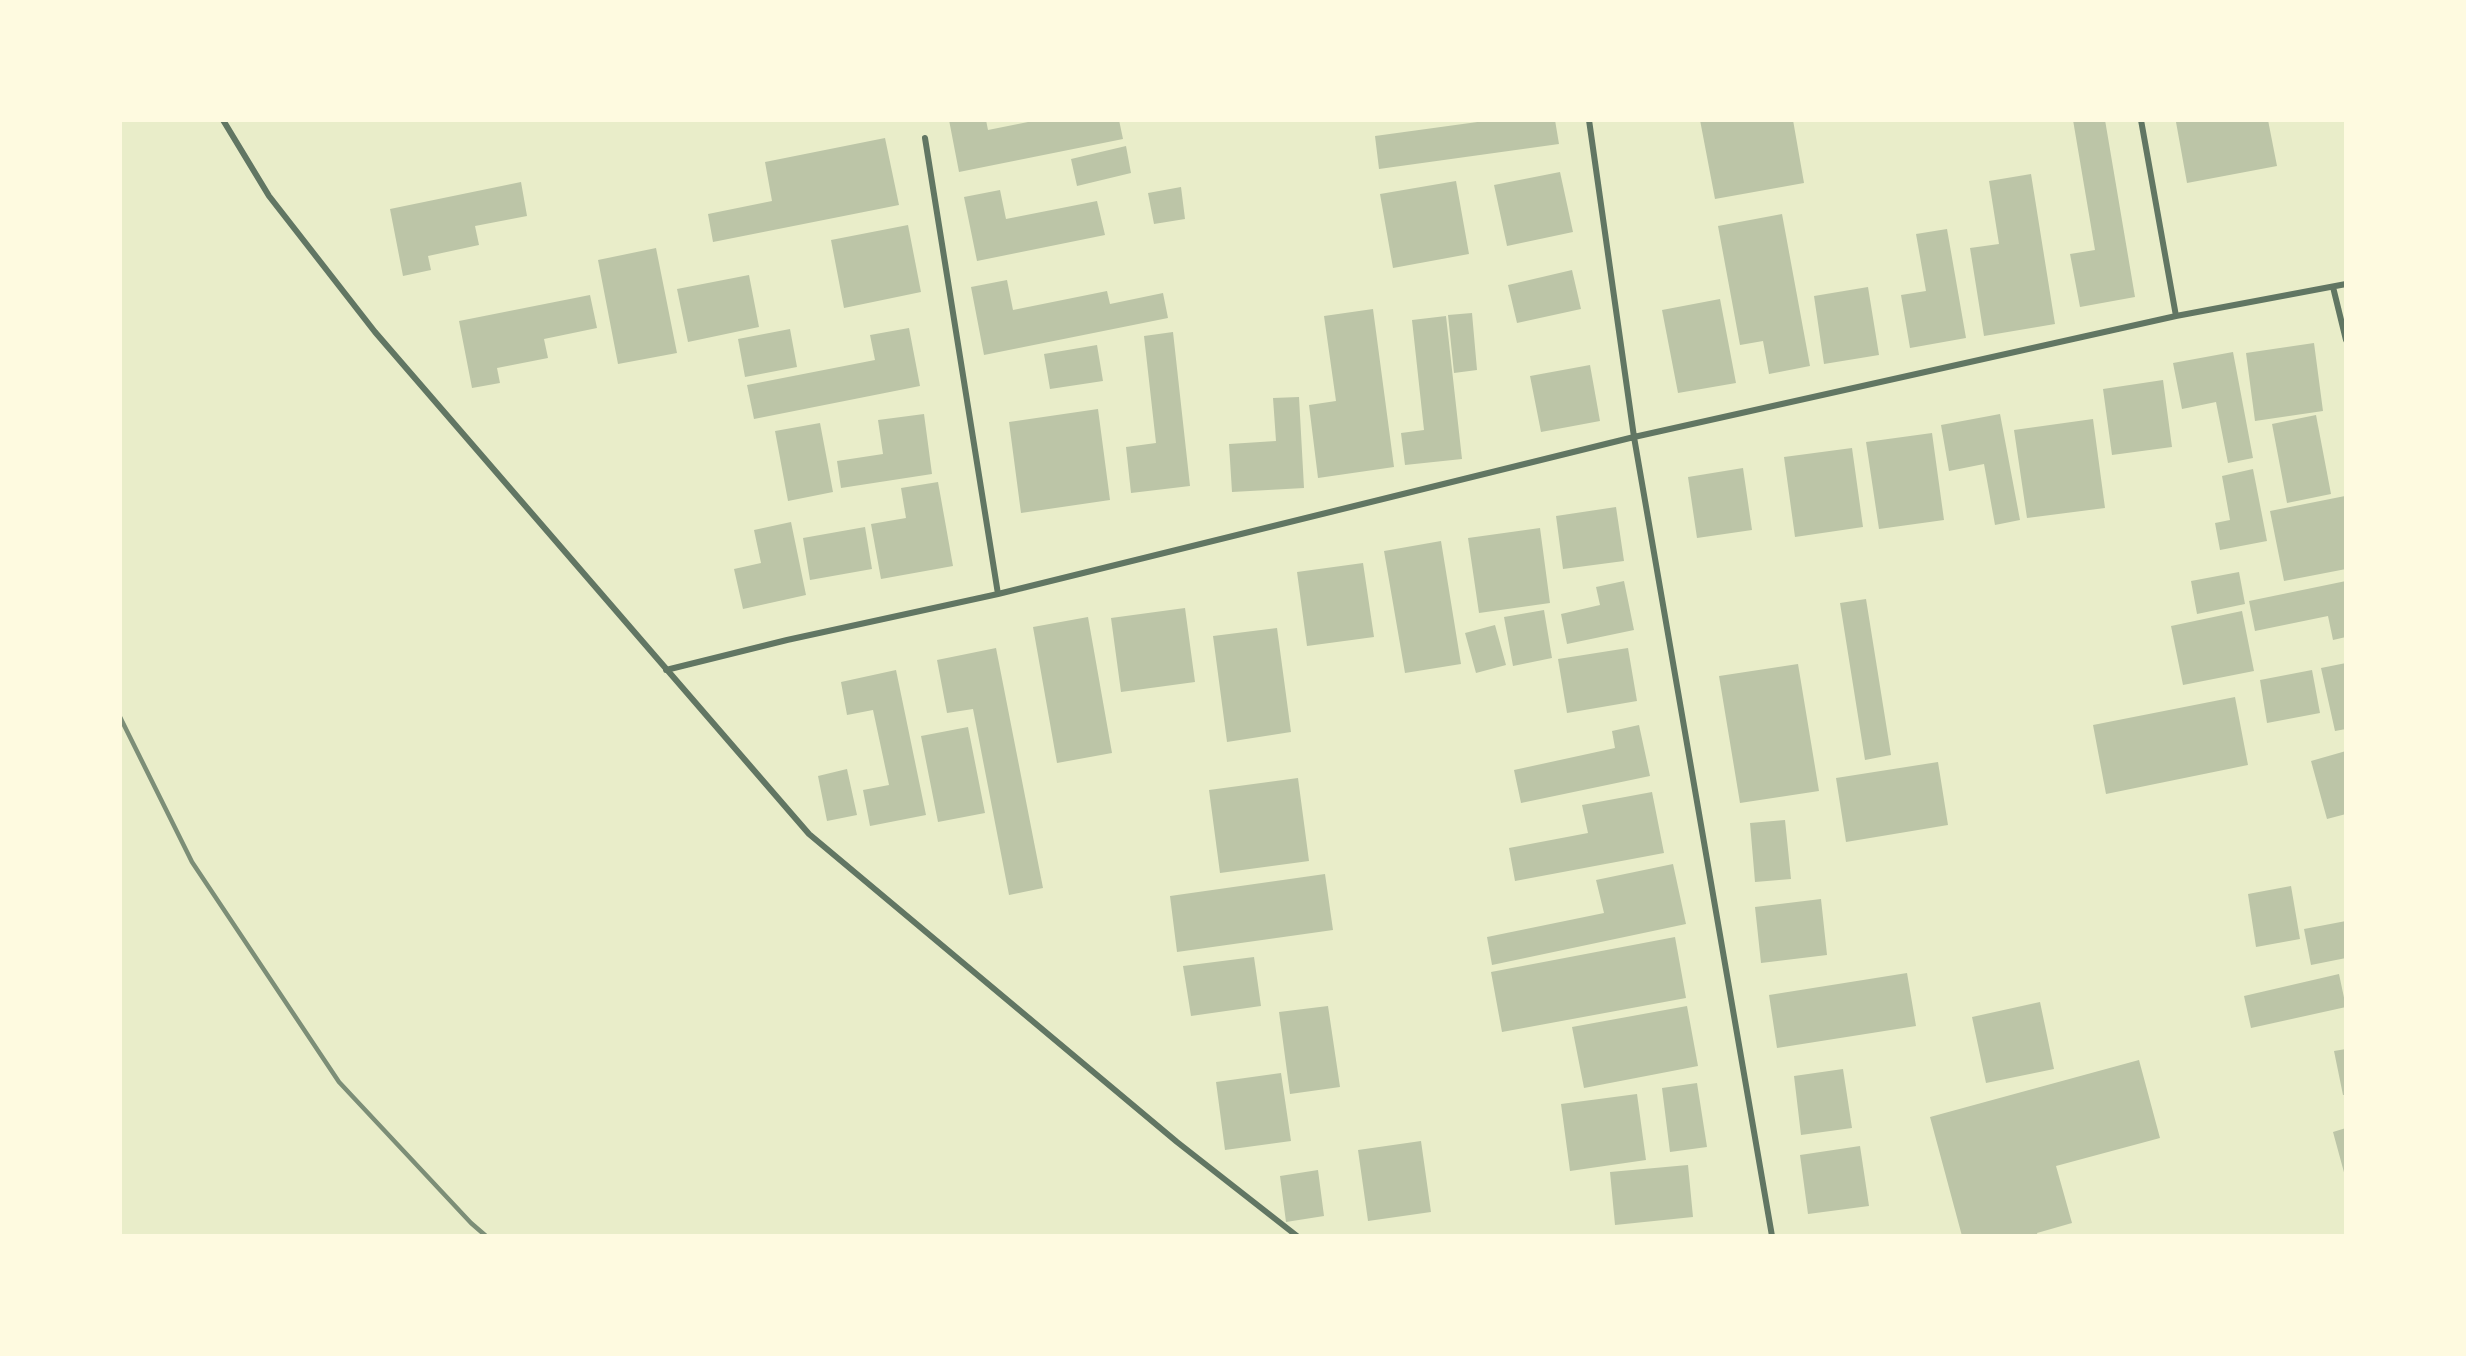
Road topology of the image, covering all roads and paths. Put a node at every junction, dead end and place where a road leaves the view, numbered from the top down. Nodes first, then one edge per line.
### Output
1 (223, 120) edge
2 (1589, 120) edge
3 (2142, 120) edge
4 (925, 138) dead end
5 (2346, 284) edge
6 (2333, 286) junction
7 (2176, 316) junction
8 (2346, 340) edge
9 (1634, 437) junction
10 (998, 594) junction
11 (666, 670) junction
12 (1296, 1236) edge
13 (1772, 1236) edge

1 - 11 street
2 - 9 street
3 - 7 street
4 - 10 street
5 - 6 street
6 - 7 street
6 - 8 street
7 - 9 street
9 - 10 street
9 - 13 street
10 - 11 street
11 - 12 street

